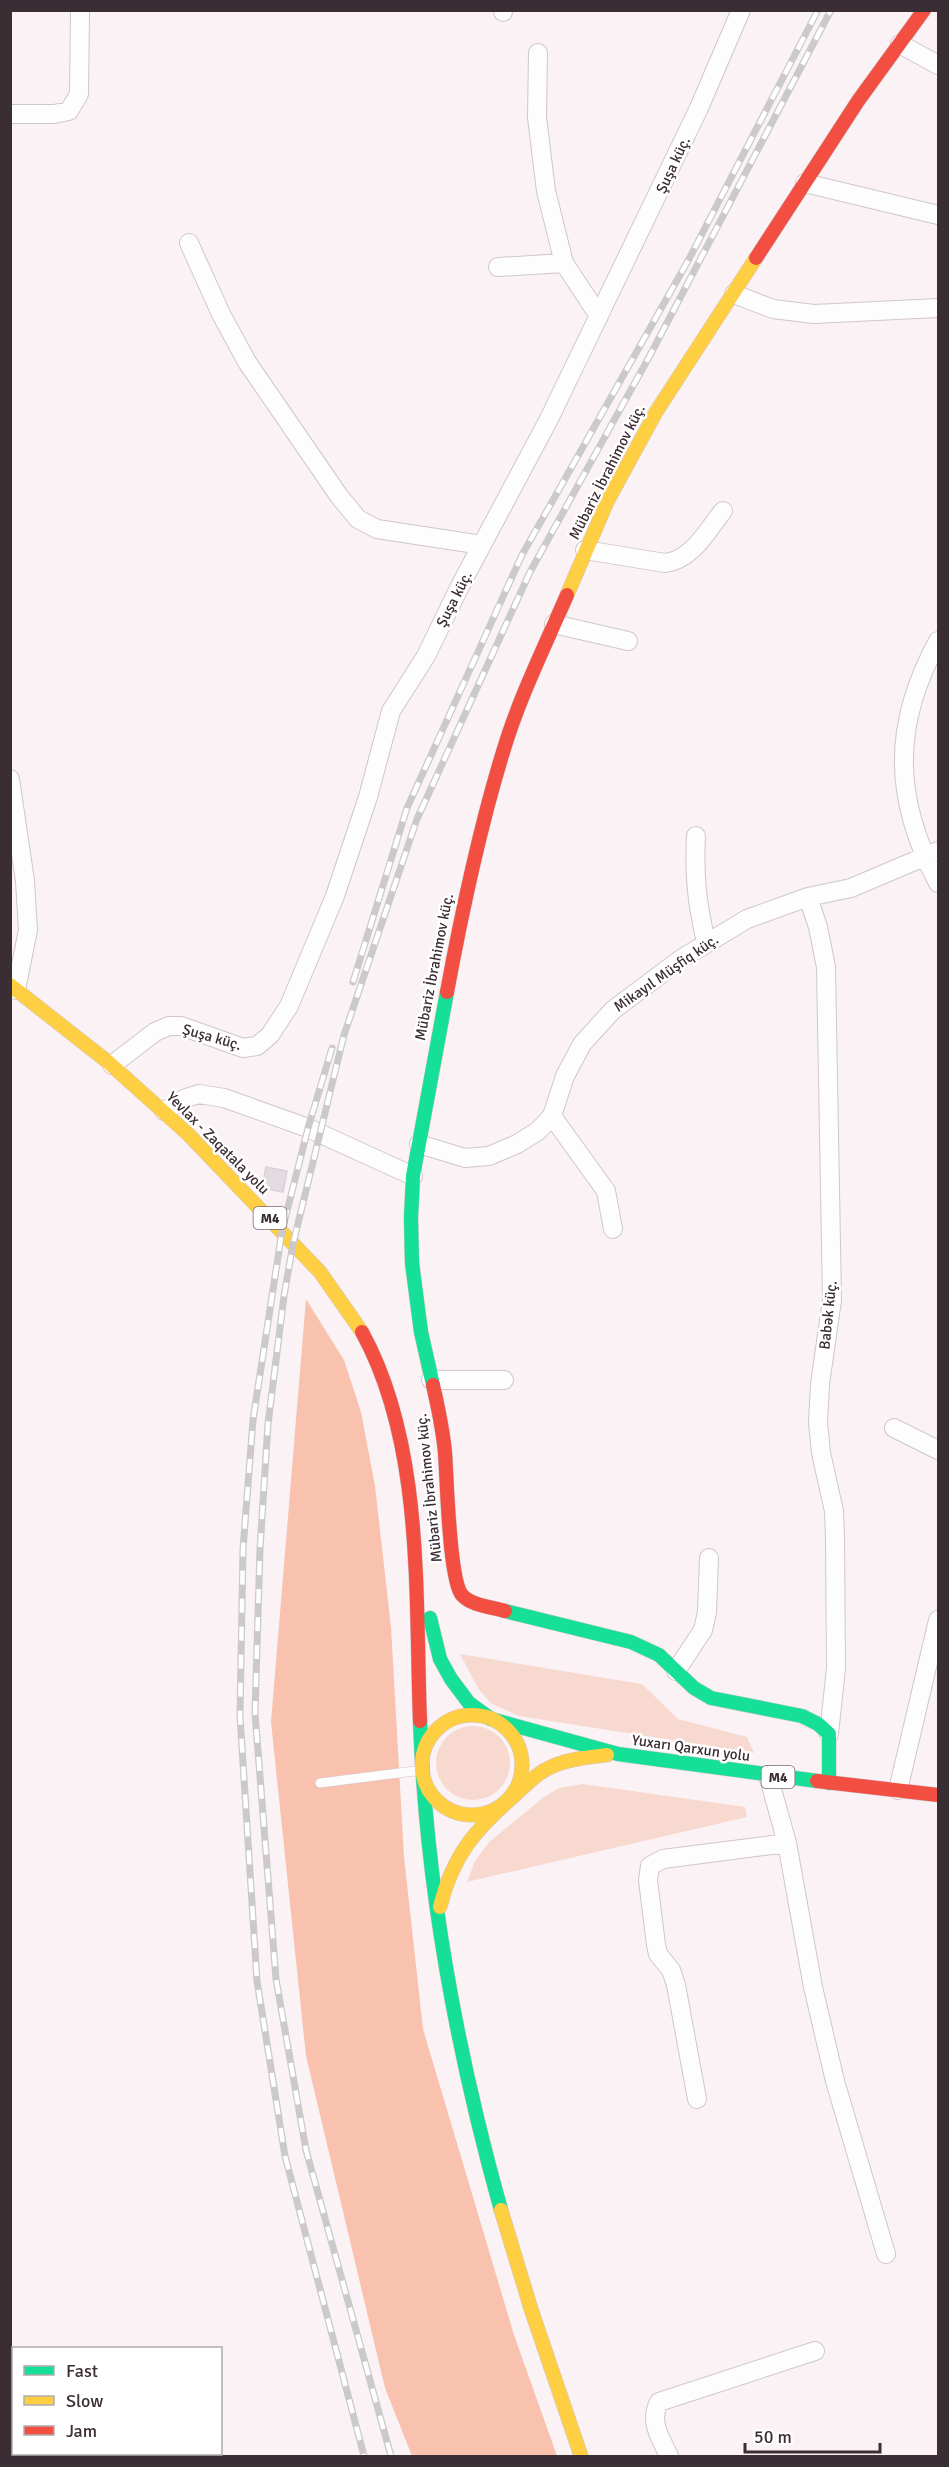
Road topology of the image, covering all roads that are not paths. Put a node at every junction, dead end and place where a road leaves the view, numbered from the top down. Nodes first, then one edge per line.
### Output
1 (741, 10) edge
2 (924, 10) edge
3 (80, 12) dead end
4 (900, 44) junction
5 (538, 53) dead end
6 (939, 64) edge
7 (10, 114) edge
8 (805, 183) junction
9 (939, 215) edge
10 (189, 243) dead end
11 (564, 263) junction
12 (498, 267) dead end
13 (734, 294) junction
14 (939, 308) edge
15 (600, 316) junction
16 (723, 511) dead end
17 (482, 545) junction
18 (585, 550) junction
19 (554, 624) junction
20 (628, 641) dead end
21 (939, 641) edge
22 (10, 779) edge
23 (696, 836) dead end
24 (932, 854) edge
25 (939, 883) edge
26 (808, 897) junction
27 (706, 942) junction
28 (13, 987) edge
29 (112, 1065) junction
30 (164, 1111) junction
31 (552, 1116) junction
32 (419, 1144) junction
33 (413, 1176) junction
34 (613, 1229) dead end
35 (431, 1380) junction
36 (504, 1380) dead end
37 (894, 1428) dead end
38 (939, 1450) edge
39 (412, 1526) junction
40 (709, 1558) dead end
41 (939, 1620) edge
42 (676, 1671) junction
43 (491, 1719) junction
44 (829, 1734) junction
45 (618, 1754) junction
46 (423, 1770) junction
47 (768, 1775) junction
48 (829, 1783) junction
49 (320, 1784) dead end
50 (898, 1790) junction
51 (939, 1796) edge
52 (507, 1802) junction
53 (787, 1843) junction
54 (437, 1926) junction
55 (697, 2099) dead end
56 (886, 2254) dead end
57 (815, 2351) dead end
58 (581, 2457) edge
59 (669, 2457) edge

1 - 15 street, Şuşa küç.
2 - 4 main road, Mübariz İbrahimov küç.
3 - 7 street
4 - 6 street
4 - 8 main road, Mübariz İbrahimov küç.
5 - 11 street
8 - 9 street
8 - 13 main road, Mübariz İbrahimov küç.
10 - 17 street
11 - 12 street
11 - 15 street
13 - 14 street
13 - 18 main road, Mübariz İbrahimov küç.
15 - 17 street, Şuşa küç.
16 - 18 street
17 - 29 street, Şuşa küç.
18 - 19 main road, Mübariz İbrahimov küç.
19 - 20 street
19 - 32 main road, Mübariz İbrahimov küç.
21 - 24 street
22 - 28 street
23 - 27 street
24 - 25 street
24 - 26 street, Mikayıl Müşfiq küç.
26 - 27 street, Mikayıl Müşfiq küç.
26 - 44 street, Babək küç.
27 - 31 street, Mikayıl Müşfiq küç.
28 - 29 main road, Yevlax - Zaqatala yolu / M4
29 - 30 main road, Yevlax - Zaqatala yolu / M4
30 - 33 street
30 - 39 main road, Yevlax - Zaqatala yolu / M4
31 - 32 street, Mikayıl Müşfiq küç.
31 - 34 street
32 - 33 main road, Mübariz İbrahimov küç.
33 - 35 main road, Mübariz İbrahimov küç.
35 - 36 street
35 - 42 main road, Mübariz İbrahimov küç.
37 - 38 street
39 - 43 main road
39 - 46 main road
40 - 42 street
41 - 50 street
42 - 44 main road, Mübariz İbrahimov küç.
43 - 45 main road
43 - 46 main road
43 - 52 main road
44 - 48 main road
45 - 47 main road, Yuxarı Qarxun yolu / M4
45 - 52 main road
46 - 49 lane
46 - 52 main road
46 - 54 main road
47 - 48 main road, Yuxarı Qarxun yolu / M4
47 - 53 street
48 - 50 main road, Yuxarı Qarxun yolu / M4
50 - 51 main road, Yuxarı Qarxun yolu / M4
52 - 54 main road
53 - 55 street
53 - 56 street
54 - 58 main road
57 - 59 street

